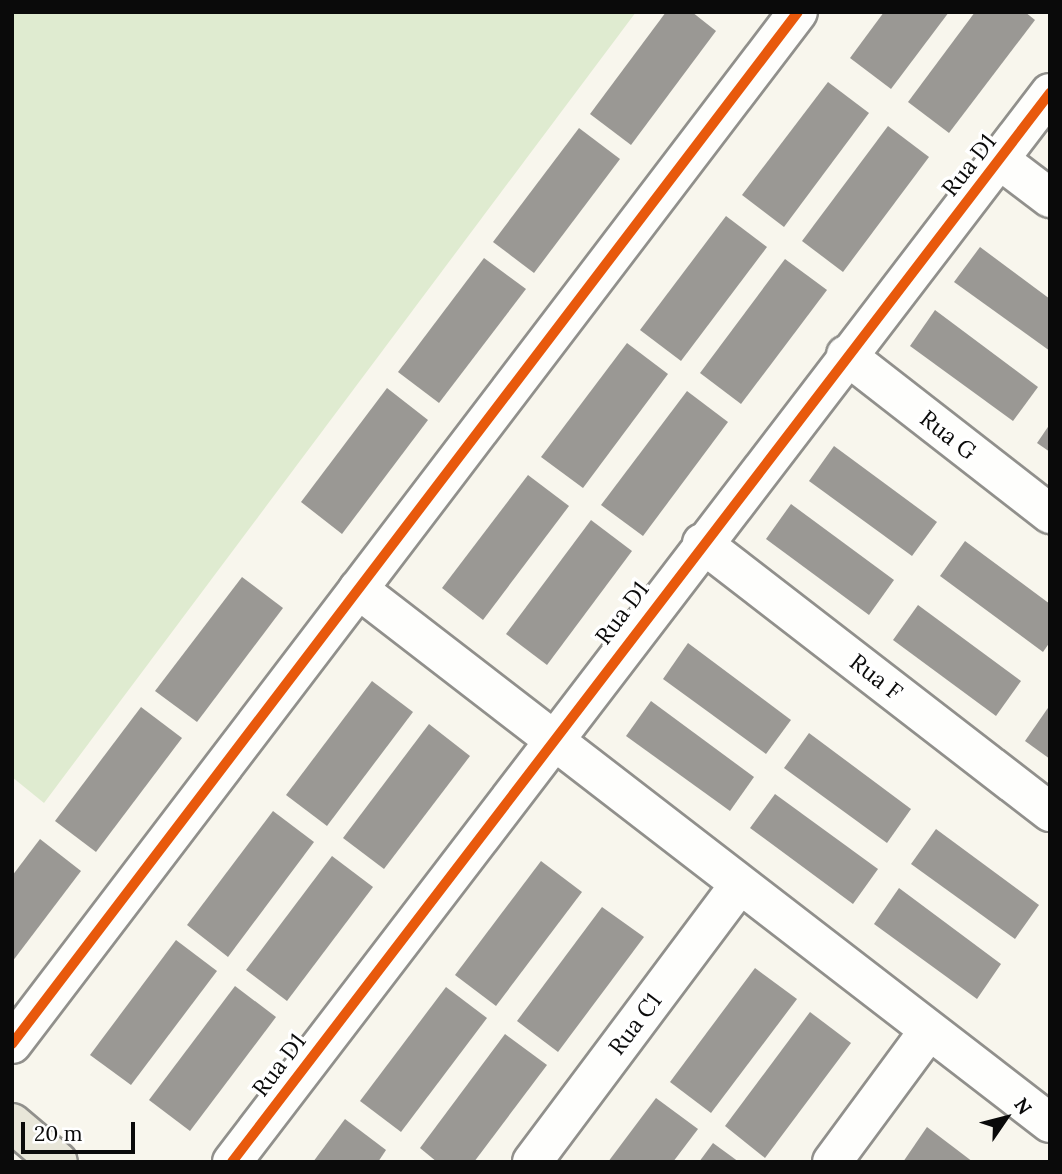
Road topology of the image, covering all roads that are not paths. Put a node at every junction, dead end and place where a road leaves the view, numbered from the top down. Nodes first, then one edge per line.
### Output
1 (798, 12) edge
2 (1050, 93) edge
3 (1000, 160) junction
4 (1050, 198) edge
5 (846, 355) junction
6 (1050, 514) edge
7 (702, 542) junction
8 (358, 589) junction
9 (552, 740) junction
10 (1050, 812) edge
11 (739, 886) junction
12 (928, 1032) junction
13 (12, 1044) edge
14 (12, 1123) edge
15 (1050, 1123) edge
16 (58, 1162) edge
17 (232, 1162) edge
18 (532, 1162) edge
19 (832, 1162) edge

1 - 8 street
2 - 3 street, Rua D1
3 - 4 street
3 - 5 street, Rua D1
5 - 6 street, Rua G
5 - 7 street, Rua D1
7 - 9 street, Rua D1
7 - 10 street, Rua F
8 - 9 street
8 - 13 street
9 - 11 street
9 - 17 street, Rua D1
11 - 12 street
11 - 18 street, Rua C1
12 - 15 street
12 - 19 street
14 - 16 main road

